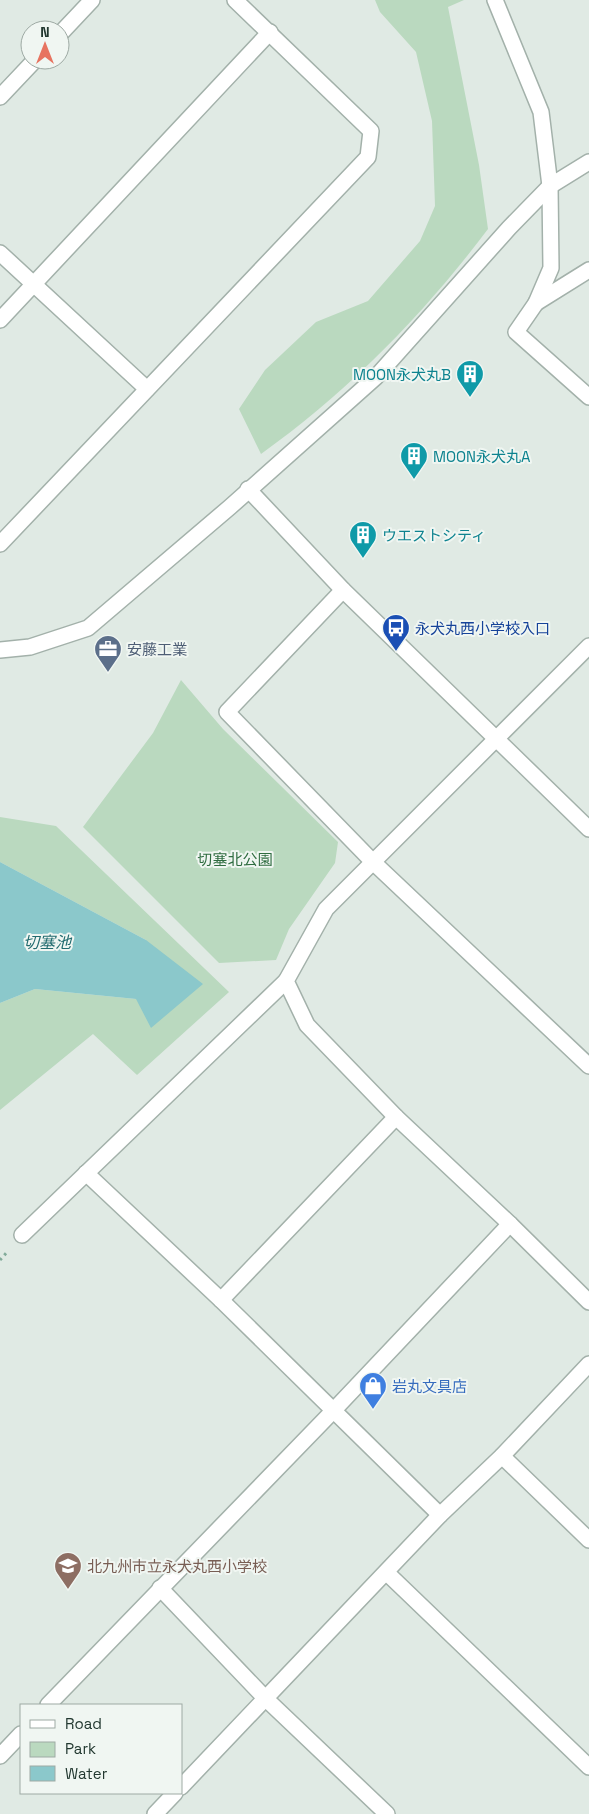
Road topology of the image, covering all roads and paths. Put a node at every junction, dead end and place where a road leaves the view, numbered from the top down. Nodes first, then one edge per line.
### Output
1 (92, 0) edge
2 (235, 0) edge
3 (495, 0) edge
4 (70, 23) edge
5 (270, 32) junction
6 (26, 70) edge
7 (0, 97) edge
8 (589, 162) edge
9 (550, 186) junction
10 (0, 253) edge
11 (589, 270) edge
12 (33, 285) junction
13 (536, 304) junction
14 (0, 320) edge
15 (147, 389) junction
16 (589, 397) edge
17 (248, 489) junction
18 (0, 544) edge
19 (343, 590) junction
20 (589, 646) edge
21 (0, 650) edge
22 (497, 739) junction
23 (589, 828) edge
24 (373, 862) junction
25 (286, 981) junction
26 (589, 1066) edge
27 (396, 1117) junction
28 (86, 1173) junction
29 (510, 1224) junction
30 (22, 1235) dead end
31 (221, 1300) junction
32 (589, 1302) edge
33 (589, 1364) edge
34 (333, 1411) junction
35 (502, 1456) junction
36 (440, 1515) junction
37 (589, 1540) edge
38 (387, 1573) junction
39 (160, 1588) junction
40 (265, 1698) junction
41 (49, 1704) edge
42 (20, 1735) edge
43 (0, 1756) edge
44 (589, 1767) edge
45 (182, 1786) edge
46 (174, 1794) edge
47 (156, 1814) edge
48 (387, 1814) edge

1 - 4 street
2 - 5 street
3 - 9 street
5 - 12 street
5 - 15 street
6 - 7 street
8 - 9 street
9 - 13 street
9 - 17 street
10 - 12 street
11 - 13 street
12 - 14 street
12 - 15 street
13 - 16 street
15 - 18 street
17 - 19 street
17 - 21 street
19 - 22 street
19 - 24 street
20 - 22 street
22 - 23 street
22 - 24 street
24 - 25 street
24 - 26 street
25 - 27 street
25 - 28 street
27 - 29 street
27 - 31 street
28 - 30 street
28 - 31 street
29 - 32 street
29 - 34 street
31 - 34 street
33 - 35 street
34 - 36 street
34 - 39 street
35 - 36 street
35 - 37 street
36 - 38 street
38 - 40 street
38 - 44 street
39 - 40 street
39 - 41 street
40 - 45 street
40 - 48 street
42 - 43 street
46 - 47 street

